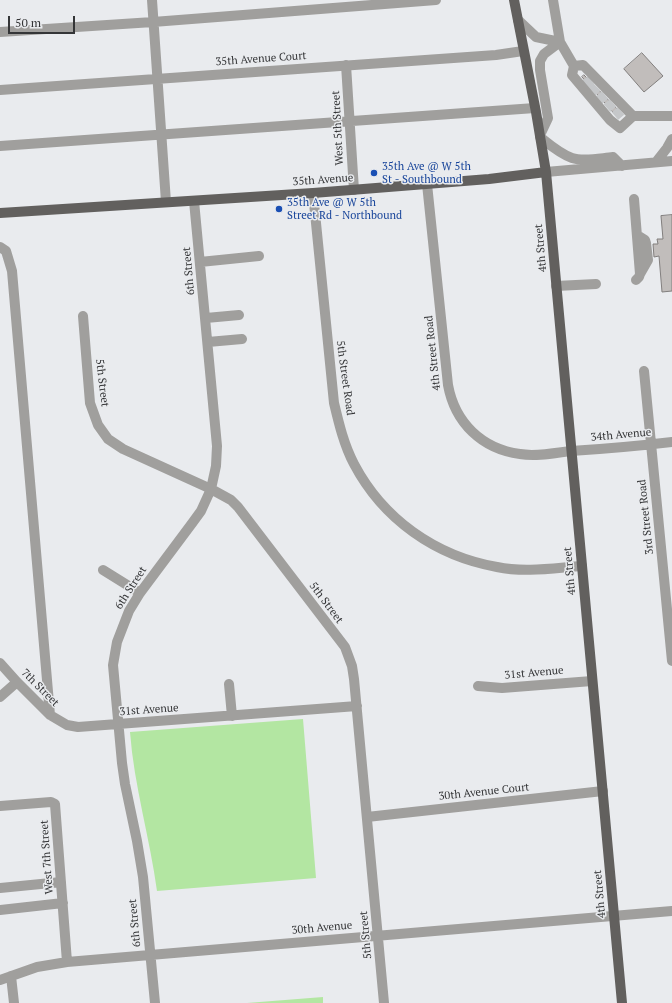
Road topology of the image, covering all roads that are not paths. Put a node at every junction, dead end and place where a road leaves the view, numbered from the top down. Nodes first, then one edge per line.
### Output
1 (152, 0) edge
2 (436, 0) edge
3 (514, 0) edge
4 (553, 0) edge
5 (518, 20) junction
6 (153, 22) junction
7 (0, 32) edge
8 (560, 42) junction
9 (523, 51) junction
10 (346, 65) junction
11 (574, 66) junction
12 (157, 78) junction
13 (592, 86) junction
14 (0, 90) edge
15 (602, 97) junction
16 (535, 108) junction
17 (614, 109) junction
18 (633, 116) junction
19 (672, 116) edge
20 (350, 121) junction
21 (161, 136) junction
22 (540, 136) junction
23 (672, 139) edge
24 (0, 146) edge
25 (672, 161) edge
26 (656, 162) junction
27 (622, 166) junction
28 (546, 172) junction
29 (427, 184) junction
30 (354, 190) junction
31 (313, 193) junction
32 (634, 199) dead end
33 (194, 201) junction
34 (166, 202) junction
35 (0, 213) edge
36 (0, 247) edge
37 (259, 256) dead end
38 (200, 262) junction
39 (638, 277) dead end
40 (596, 284) dead end
41 (556, 286) junction
42 (239, 315) dead end
43 (83, 316) dead end
44 (206, 318) junction
45 (242, 339) dead end
46 (208, 342) junction
47 (644, 371) dead end
48 (672, 442) edge
49 (651, 444) junction
50 (571, 451) junction
51 (211, 489) junction
52 (667, 558) edge
53 (582, 566) junction
54 (103, 570) dead end
55 (140, 593) junction
56 (672, 661) edge
57 (0, 663) edge
58 (592, 680) junction
59 (17, 682) junction
60 (229, 684) dead end
61 (478, 686) dead end
62 (0, 697) edge
63 (357, 706) junction
64 (50, 715) junction
65 (232, 716) junction
66 (67, 725) joint
67 (118, 725) junction
68 (603, 792) junction
69 (1, 806) edge
70 (367, 817) junction
71 (61, 882) junction
72 (0, 888) edge
73 (63, 903) junction
74 (0, 910) edge
75 (672, 911) edge
76 (614, 916) junction
77 (378, 936) junction
78 (150, 955) junction
79 (67, 962) junction
80 (11, 976) junction
81 (0, 980) edge
82 (14, 1003) edge
83 (155, 1003) edge
84 (384, 1003) edge
85 (622, 1003) edge

1 - 6 street
2 - 6 street
3 - 5 main road, 4th Street
4 - 8 street
5 - 8 street
5 - 9 main road, 4th Street
6 - 7 street
6 - 12 street
8 - 11 street
8 - 22 street
9 - 10 street, 35th Avenue Court
9 - 16 main road, 4th Street
10 - 12 street, 35th Avenue Court
10 - 20 street, West 5th Street
11 - 13 street
11 - 13 street
12 - 14 street, 35th Avenue Court
12 - 21 street
13 - 15 street
13 - 15 street
15 - 17 street
15 - 17 street
16 - 20 street
16 - 22 main road, 4th Street
17 - 18 street
17 - 18 street
18 - 19 street
20 - 21 street
20 - 30 street, West 5th Street
21 - 24 street
21 - 34 street
22 - 27 street
22 - 28 main road, 4th Street
23 - 26 street
25 - 26 street, 35th Avenue
26 - 27 street, 35th Avenue
27 - 28 street, 35th Avenue
28 - 29 main road, 35th Avenue
28 - 41 main road, 4th Street
29 - 30 main road, 35th Avenue
29 - 50 street, 4th Street Road
30 - 31 main road, 35th Avenue
31 - 33 main road, 35th Avenue
31 - 53 street, 5th Street Road
32 - 39 street
33 - 34 main road, 35th Avenue
33 - 38 street, 6th Street
34 - 35 main road, 35th Avenue
36 - 64 street
37 - 38 street
38 - 44 street, 6th Street
40 - 41 street
41 - 50 main road, 4th Street
42 - 44 street
43 - 51 street, 5th Street
44 - 46 street, 6th Street
45 - 46 street
46 - 51 street, 6th Street
47 - 49 street, 3rd Street Road
48 - 49 street, 34th Avenue
49 - 50 street, 34th Avenue
49 - 52 street, 3rd Street Road
50 - 53 main road, 4th Street
51 - 55 street, 6th Street
51 - 63 street, 5th Street
52 - 56 street, 3rd Street Road
53 - 58 main road, 4th Street
54 - 55 street
55 - 67 street, 6th Street
57 - 59 street, 7th Street
58 - 61 street, 31st Avenue
58 - 68 main road, 4th Street
59 - 62 street
59 - 64 street, 7th Street
60 - 65 street
63 - 65 street, 31st Avenue
63 - 70 street, 5th Street
64 - 66 street, 7th Street
65 - 67 street, 31st Avenue
66 - 67 street, 31st Avenue
67 - 78 street, 6th Street
68 - 70 street, 30th Avenue Court
68 - 76 main road, 4th Street
69 - 71 street, West 7th Street
70 - 77 street, 5th Street
71 - 72 street
71 - 73 street, West 7th Street
73 - 74 street
73 - 79 street, West 7th Street
75 - 76 street, 30th Avenue
76 - 77 street, 30th Avenue
76 - 85 main road, 4th Street
77 - 78 street, 30th Avenue
77 - 84 street, 5th Street
78 - 79 street, 30th Avenue
78 - 83 street, 6th Street
79 - 80 street, 30th Avenue
80 - 81 street, 30th Avenue
80 - 82 street

